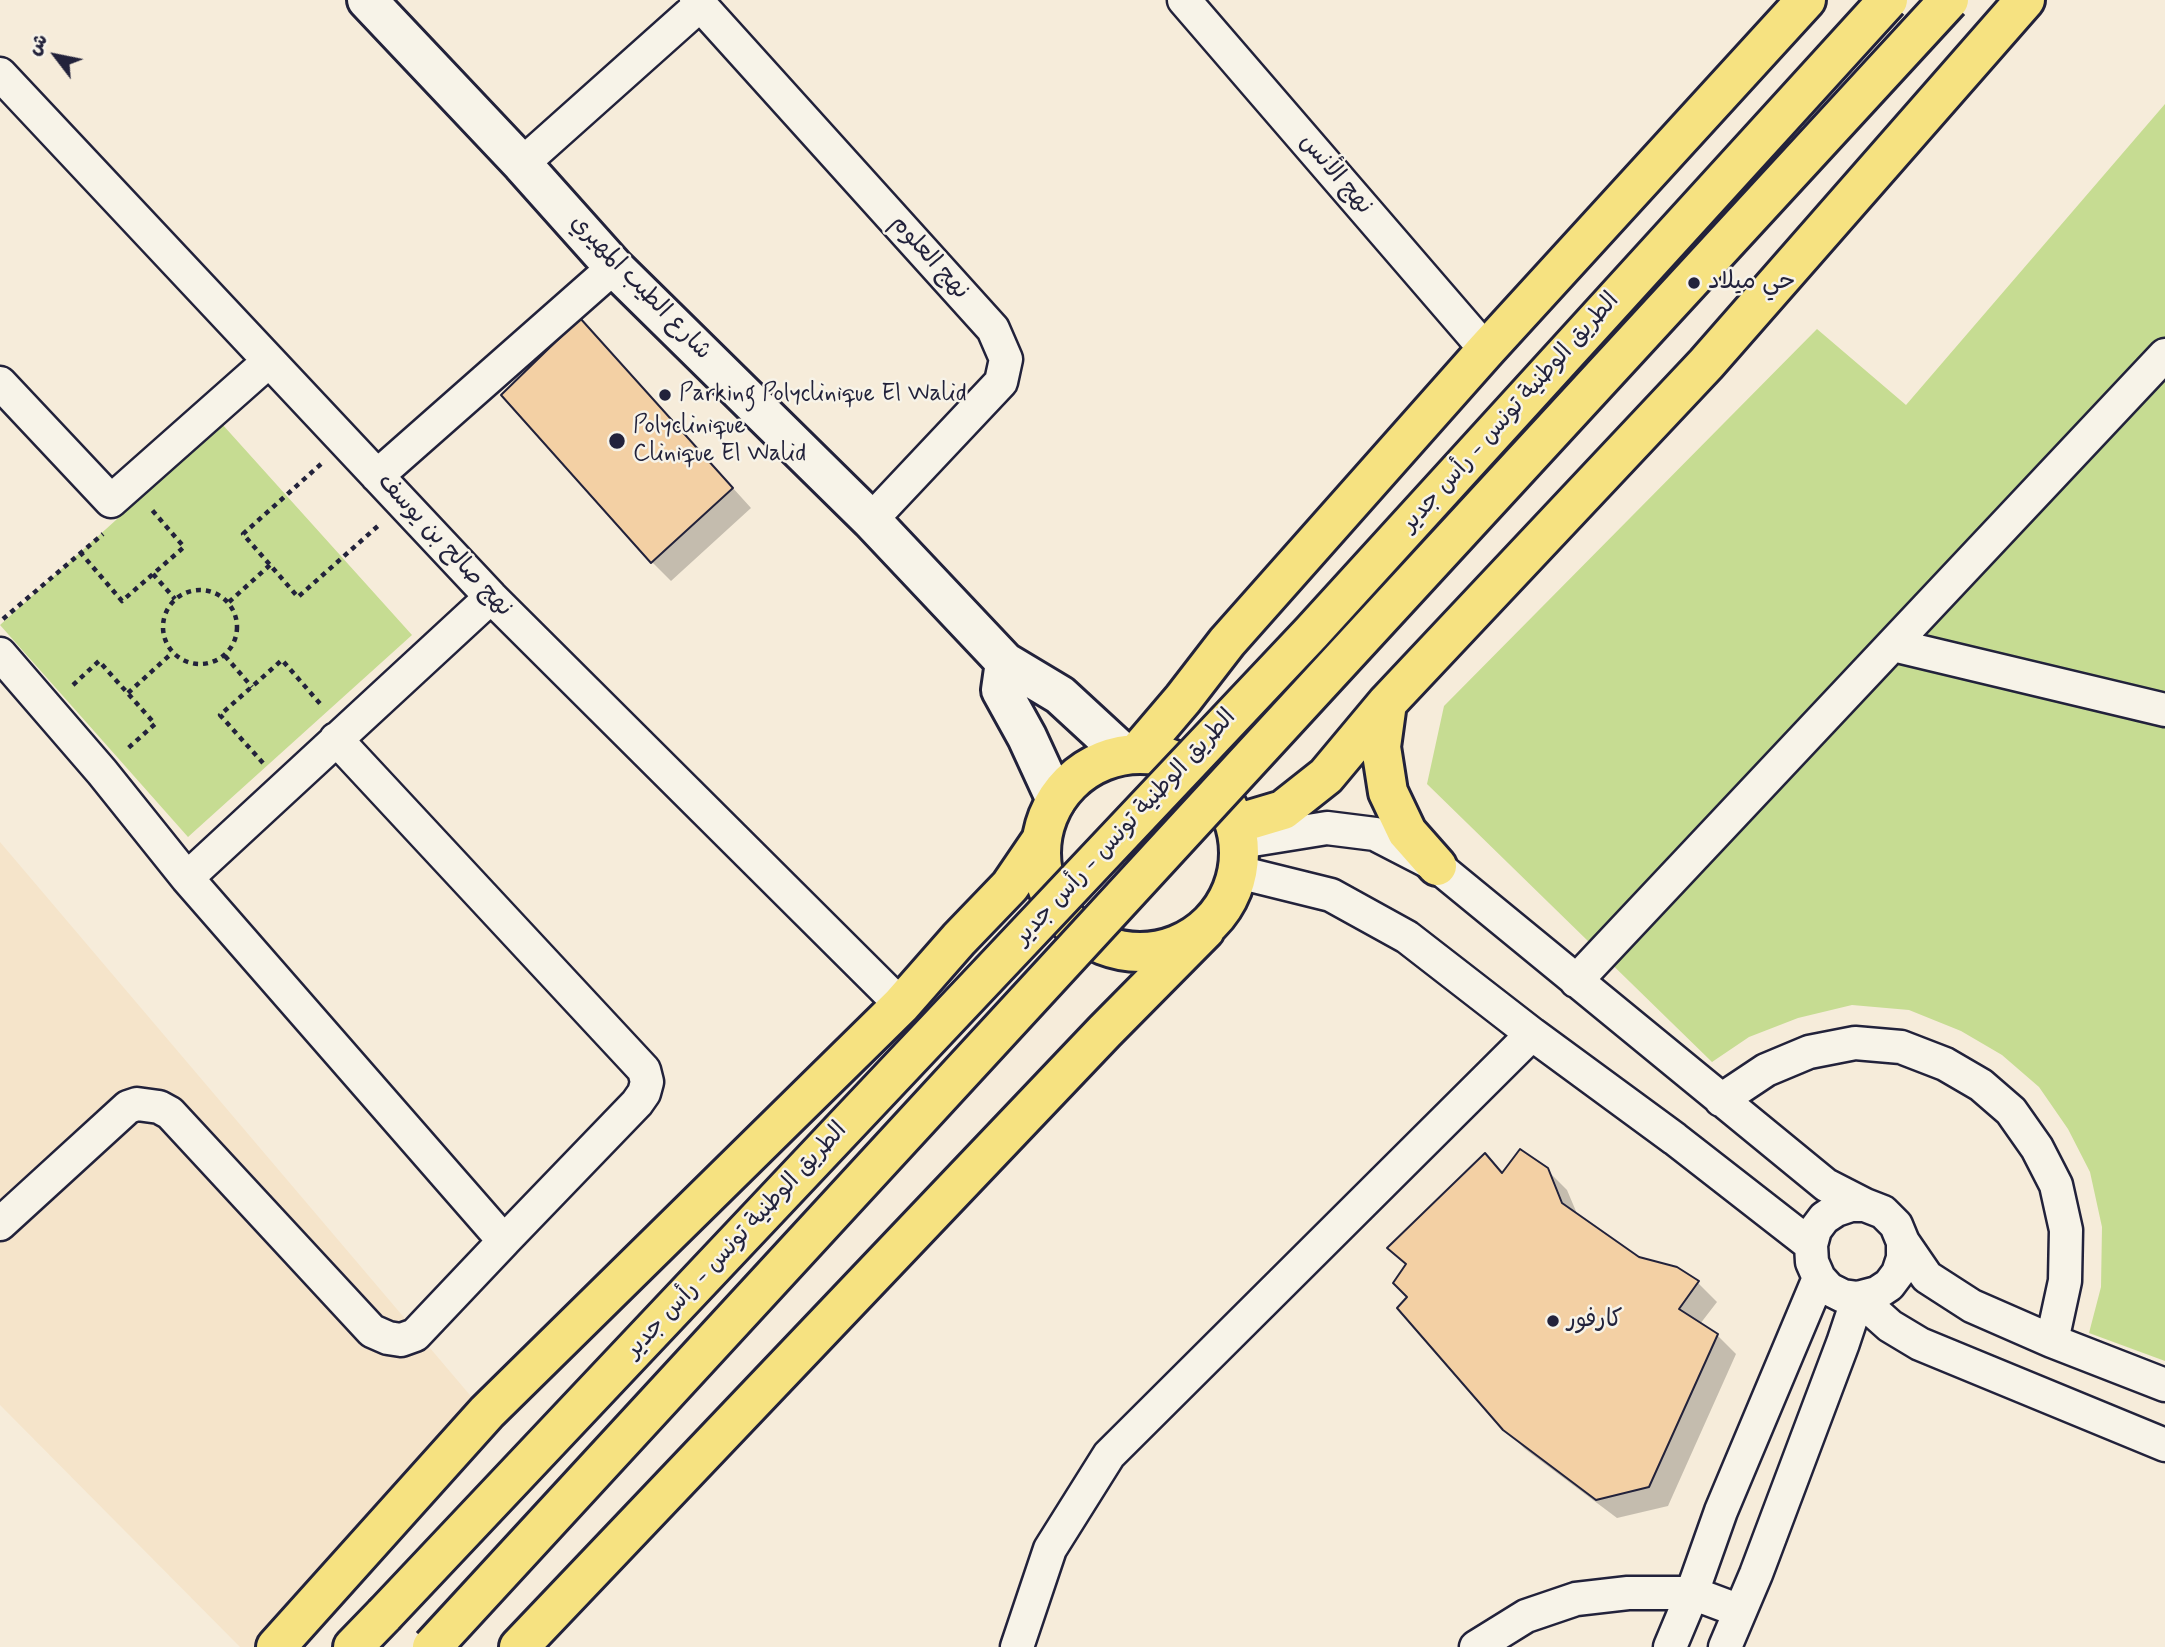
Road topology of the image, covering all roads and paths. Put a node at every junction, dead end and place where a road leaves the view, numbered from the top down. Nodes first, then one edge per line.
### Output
1 (367, 0) edge
2 (1184, 0) edge
3 (1806, 0) edge
4 (1888, 0) edge
5 (1949, 0) edge
6 (2025, 0) edge
7 (698, 3) edge
8 (0, 74) edge
9 (522, 164) junction
10 (614, 267) junction
11 (1486, 350) junction
12 (2165, 355) edge
13 (269, 361) junction
14 (0, 383) edge
15 (345, 443) junction
16 (377, 476) junction
17 (121, 493) junction
18 (402, 503) junction
19 (871, 520) junction
20 (80, 552) junction
21 (270, 565) junction
22 (153, 574) junction
23 (491, 597) junction
24 (175, 598) junction
25 (229, 602) junction
26 (0, 622) edge
27 (1893, 645) junction
28 (172, 653) junction
29 (0, 654) edge
30 (225, 656) junction
31 (1005, 662) junction
32 (252, 687) junction
33 (128, 693) junction
34 (1387, 702) junction
35 (47, 709) junction
36 (2165, 710) edge
37 (340, 736) junction
38 (1130, 754) junction
39 (102, 772) junction
40 (284, 787) junction
41 (1056, 800) junction
42 (1042, 839) junction
43 (1238, 846) junction
44 (1437, 866) junction
45 (187, 878) junction
46 (1205, 930) junction
47 (1576, 981) junction
48 (901, 1005) junction
49 (1532, 1034) junction
50 (1721, 1100) junction
51 (1866, 1205) junction
52 (0, 1224) edge
53 (504, 1241) junction
54 (1903, 1242) junction
55 (1811, 1245) junction
56 (1819, 1278) junction
57 (1860, 1298) junction
58 (2052, 1340) junction
59 (2165, 1385) edge
60 (2165, 1445) edge
61 (1692, 1592) junction
62 (1740, 1611) junction
63 (275, 1647) edge
64 (353, 1647) edge
65 (432, 1647) edge
66 (519, 1647) edge
67 (1017, 1647) edge
68 (1476, 1647) edge
69 (1670, 1647) edge
70 (1725, 1647) edge

1 - 9 street, شارع الطيب المهيري
2 - 11 street, نهج الأنس
3 - 11 main road
4 - 64 main road, الطريق الوطنية تونس - رأس جدير, bridge
5 - 65 main road, الطريق الوطنية تونس - رأس جدير, bridge
6 - 34 main road
7 - 9 street, نهج العلوم
7 - 19 street, نهج العلوم
8 - 13 street, نهج صالح بن يوسف
9 - 10 street, شارع الطيب المهيري
10 - 16 street
10 - 19 street, شارع الطيب المهيري
11 - 38 main road
12 - 27 street
13 - 15 street, نهج صالح بن يوسف
13 - 17 street
14 - 17 street
15 - 16 street, نهج صالح بن يوسف
15 - 21 path
16 - 18 street, نهج صالح بن يوسف
17 - 20 path
17 - 22 path
18 - 21 path
18 - 23 street, نهج صالح بن يوسف
19 - 31 street, شارع الطيب المهيري
20 - 22 path
20 - 26 path
21 - 25 path
22 - 24 path
23 - 37 street
23 - 48 street, نهج صالح بن يوسف
24 - 25 path
24 - 28 path
25 - 30 path
27 - 36 street
27 - 47 street
28 - 30 path
28 - 33 path
29 - 35 street
30 - 32 path
31 - 38 street, شارع الطيب المهيري
31 - 41 street
32 - 37 path
32 - 40 path
33 - 35 path
33 - 39 path
34 - 43 main road
34 - 44 main road
35 - 39 street
37 - 40 street
37 - 53 street
38 - 41 main road
38 - 43 main road
39 - 45 street
40 - 45 street
41 - 42 main road
42 - 46 main road
42 - 48 main road
43 - 44 street
43 - 46 main road
43 - 49 street
44 - 47 street
45 - 53 street
46 - 66 main road
47 - 50 street
48 - 63 main road
49 - 55 street
49 - 67 street
50 - 51 street
50 - 58 street
51 - 54 street
51 - 55 street
52 - 53 street
54 - 57 street
54 - 58 street
55 - 56 street
56 - 57 street
56 - 61 street
57 - 60 street
57 - 62 street
58 - 59 street
61 - 62 street
61 - 68 street
61 - 69 street
62 - 70 street

